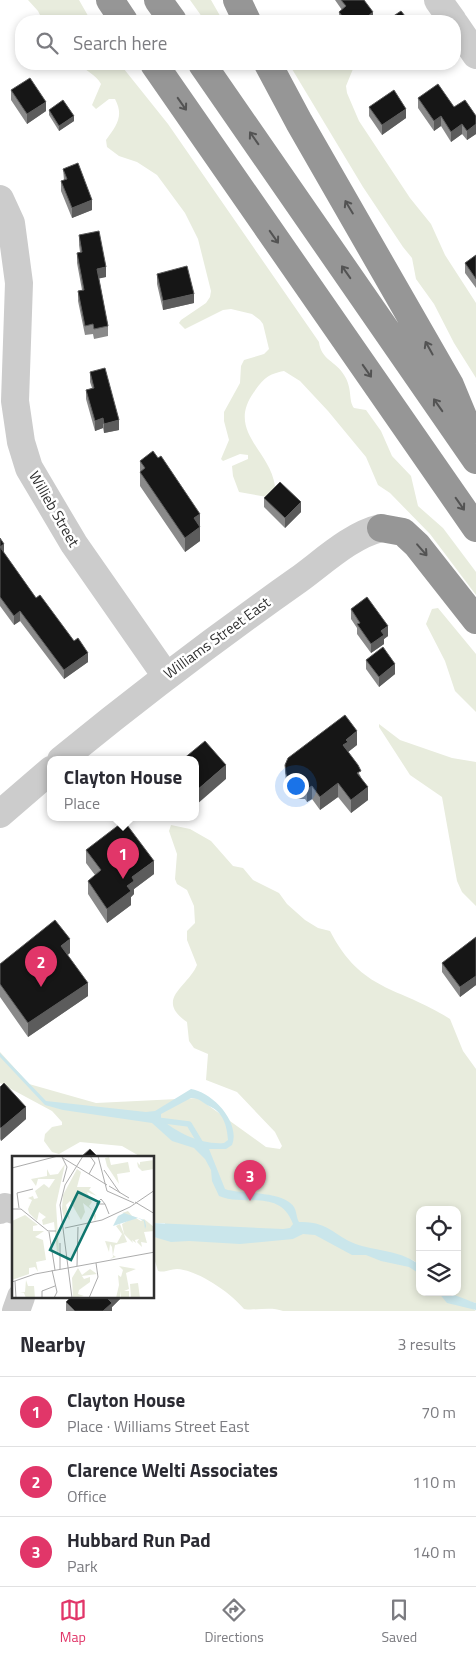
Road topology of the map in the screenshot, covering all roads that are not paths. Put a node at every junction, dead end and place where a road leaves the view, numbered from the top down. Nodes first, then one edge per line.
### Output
1 (110, 0) edge
2 (158, 0) edge
3 (237, 0) edge
4 (438, 0) edge
5 (120, 15) edge
6 (169, 15) edge
7 (244, 15) edge
8 (448, 15) edge
9 (461, 33) edge
10 (476, 55) edge
11 (158, 70) edge
12 (206, 70) edge
13 (271, 70) edge
14 (0, 199) edge
15 (476, 458) edge
16 (381, 528) joint
17 (476, 528) edge
18 (476, 620) edge
19 (166, 676) junction
20 (66, 756) edge
21 (47, 773) edge
22 (0, 814) edge
23 (12, 1209) edge
24 (0, 1210) edge
25 (21, 1298) edge
26 (16, 1311) edge

1 - 5 highway
2 - 6 highway
3 - 7 highway
4 - 8 street
9 - 10 street
11 -> 17 highway
15 -> 12 highway
15 -> 13 highway
14 - 19 street, Willieb Street
16 -> 18 highway
16 - 19 street, Williams Street East
19 - 20 street, Williams Street East
21 - 22 street
23 - 24 street
25 - 26 street

